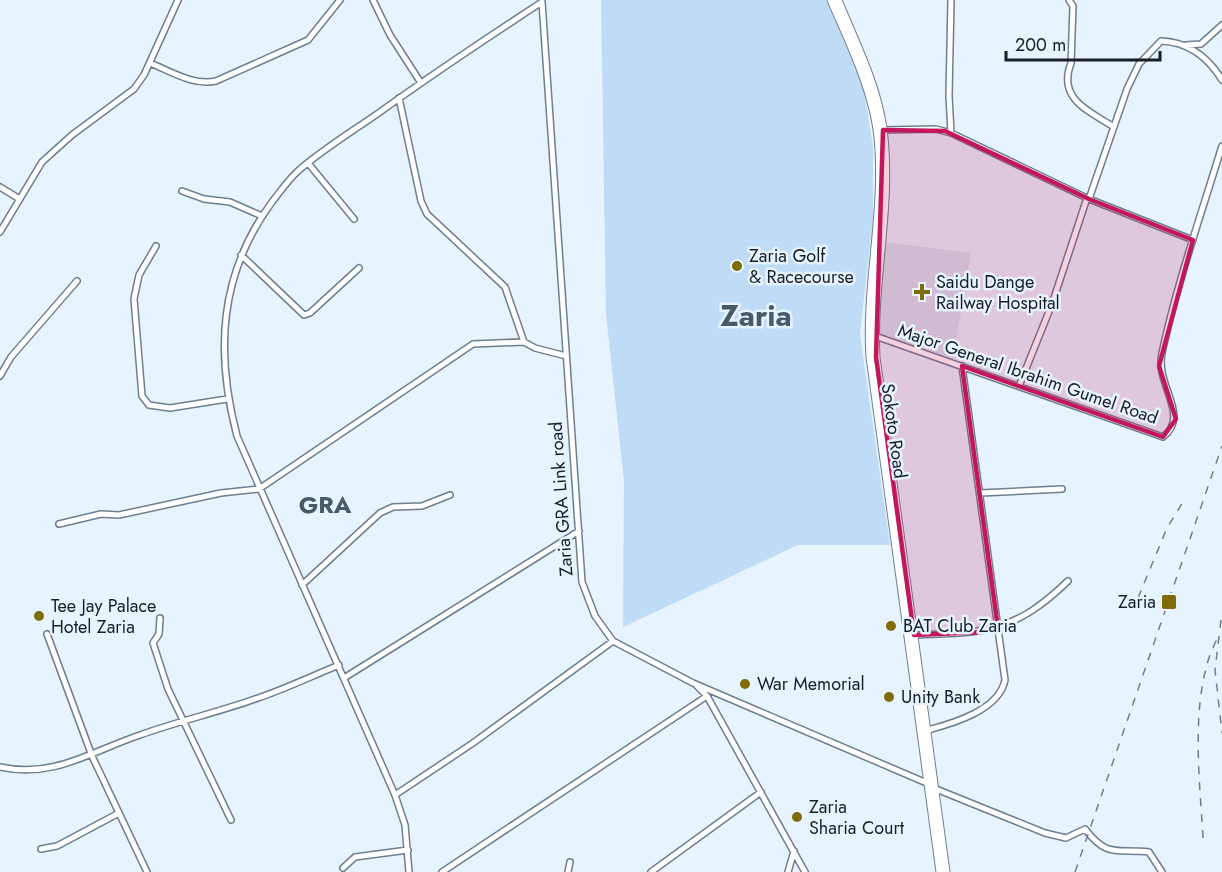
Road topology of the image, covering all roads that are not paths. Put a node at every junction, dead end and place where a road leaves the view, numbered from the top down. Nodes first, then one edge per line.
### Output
1 (178, 0) edge
2 (340, 0) edge
3 (373, 0) edge
4 (831, 0) edge
5 (838, 0) edge
6 (951, 0) edge
7 (1069, 0) edge
8 (542, 1) edge
9 (1222, 25) edge
10 (1186, 45) junction
11 (150, 63) junction
12 (1222, 80) edge
13 (421, 83) junction
14 (399, 98) junction
15 (1114, 127) junction
16 (883, 130) junction
17 (951, 133) junction
18 (1222, 146) edge
19 (308, 163) junction
20 (1092, 186) junction
21 (0, 187) edge
22 (182, 191) dead end
23 (1078, 194) junction
24 (18, 198) junction
25 (1088, 199) junction
26 (262, 216) junction
27 (354, 219) dead end
28 (0, 232) edge
29 (1193, 240) junction
30 (156, 246) dead end
31 (241, 255) junction
32 (359, 268) dead end
33 (77, 281) dead end
34 (875, 336) junction
35 (524, 342) junction
36 (566, 356) junction
37 (962, 366) junction
38 (0, 376) edge
39 (1019, 386) junction
40 (227, 399) junction
41 (259, 489) junction
42 (1062, 489) dead end
43 (980, 493) junction
44 (450, 495) dead end
45 (59, 524) dead end
46 (579, 531) junction
47 (1068, 581) dead end
48 (302, 585) junction
49 (160, 618) dead end
50 (998, 628) junction
51 (47, 634) dead end
52 (914, 635) junction
53 (613, 641) junction
54 (339, 665) junction
55 (344, 678) junction
56 (693, 683) junction
57 (707, 696) junction
58 (184, 721) junction
59 (928, 730) junction
60 (92, 756) junction
61 (0, 768) edge
62 (929, 784) junction
63 (936, 789) junction
64 (761, 792) junction
65 (395, 795) junction
66 (119, 813) junction
67 (231, 820) dead end
68 (41, 849) dead end
69 (408, 850) junction
70 (794, 851) junction
71 (570, 862) dead end
72 (343, 868) dead end
73 (147, 872) edge
74 (409, 872) edge
75 (442, 872) edge
76 (568, 872) edge
77 (651, 872) edge
78 (788, 872) edge
79 (805, 872) edge
80 (940, 872) edge
81 (946, 872) edge
82 (1162, 872) edge

1 - 11 street
2 - 11 street
3 - 13 street
4 - 62 main road, Sokoto Road
5 - 16 main road, Sokoto Road
6 - 17 street
7 - 15 street
8 - 13 street
8 - 36 street, Zaria GRA Link road
9 - 10 street
10 - 12 street
10 - 15 street
11 - 24 street
13 - 14 street
14 - 19 street
14 - 35 street
15 - 20 street
16 - 17 street
16 - 34 main road, Sokoto Road
17 - 23 street
18 - 29 street
19 - 26 street
19 - 27 street
20 - 23 street
20 - 25 street
21 - 24 street
22 - 26 street
23 - 25 street
24 - 28 street
25 - 29 street
25 - 39 street
26 - 31 street
29 - 39 street, Major General Ibrahim Gumel Road
30 - 40 street
31 - 32 street
31 - 40 street
33 - 38 street
34 - 37 street, Major General Ibrahim Gumel Road
34 - 52 main road, Sokoto Road
35 - 36 street
35 - 41 street
36 - 46 street, Zaria GRA Link road
37 - 39 street, Major General Ibrahim Gumel Road
37 - 43 street
40 - 41 street
41 - 45 street
41 - 48 street
42 - 43 street
43 - 50 street
44 - 48 street
46 - 53 street, Zaria GRA Link road
46 - 55 street
47 - 50 street
48 - 54 street
49 - 58 street
50 - 52 street
50 - 59 street
51 - 60 street
52 - 59 main road, Sokoto Road
53 - 56 street, Zaria GRA Link road
53 - 65 street
54 - 55 street
54 - 58 street
55 - 65 street
56 - 57 street
56 - 62 street, Zaria GRA Link road
57 - 64 street
57 - 75 street
58 - 60 street
58 - 67 street
59 - 63 main road, Sokoto Road
60 - 61 street
60 - 66 street
62 - 80 main road, Sokoto Road
63 - 81 main road, Sokoto Road
63 - 82 street
64 - 70 street
64 - 77 street
65 - 69 street
66 - 68 street
66 - 73 street
69 - 72 street
69 - 74 street
70 - 78 street
70 - 79 street
71 - 76 street

